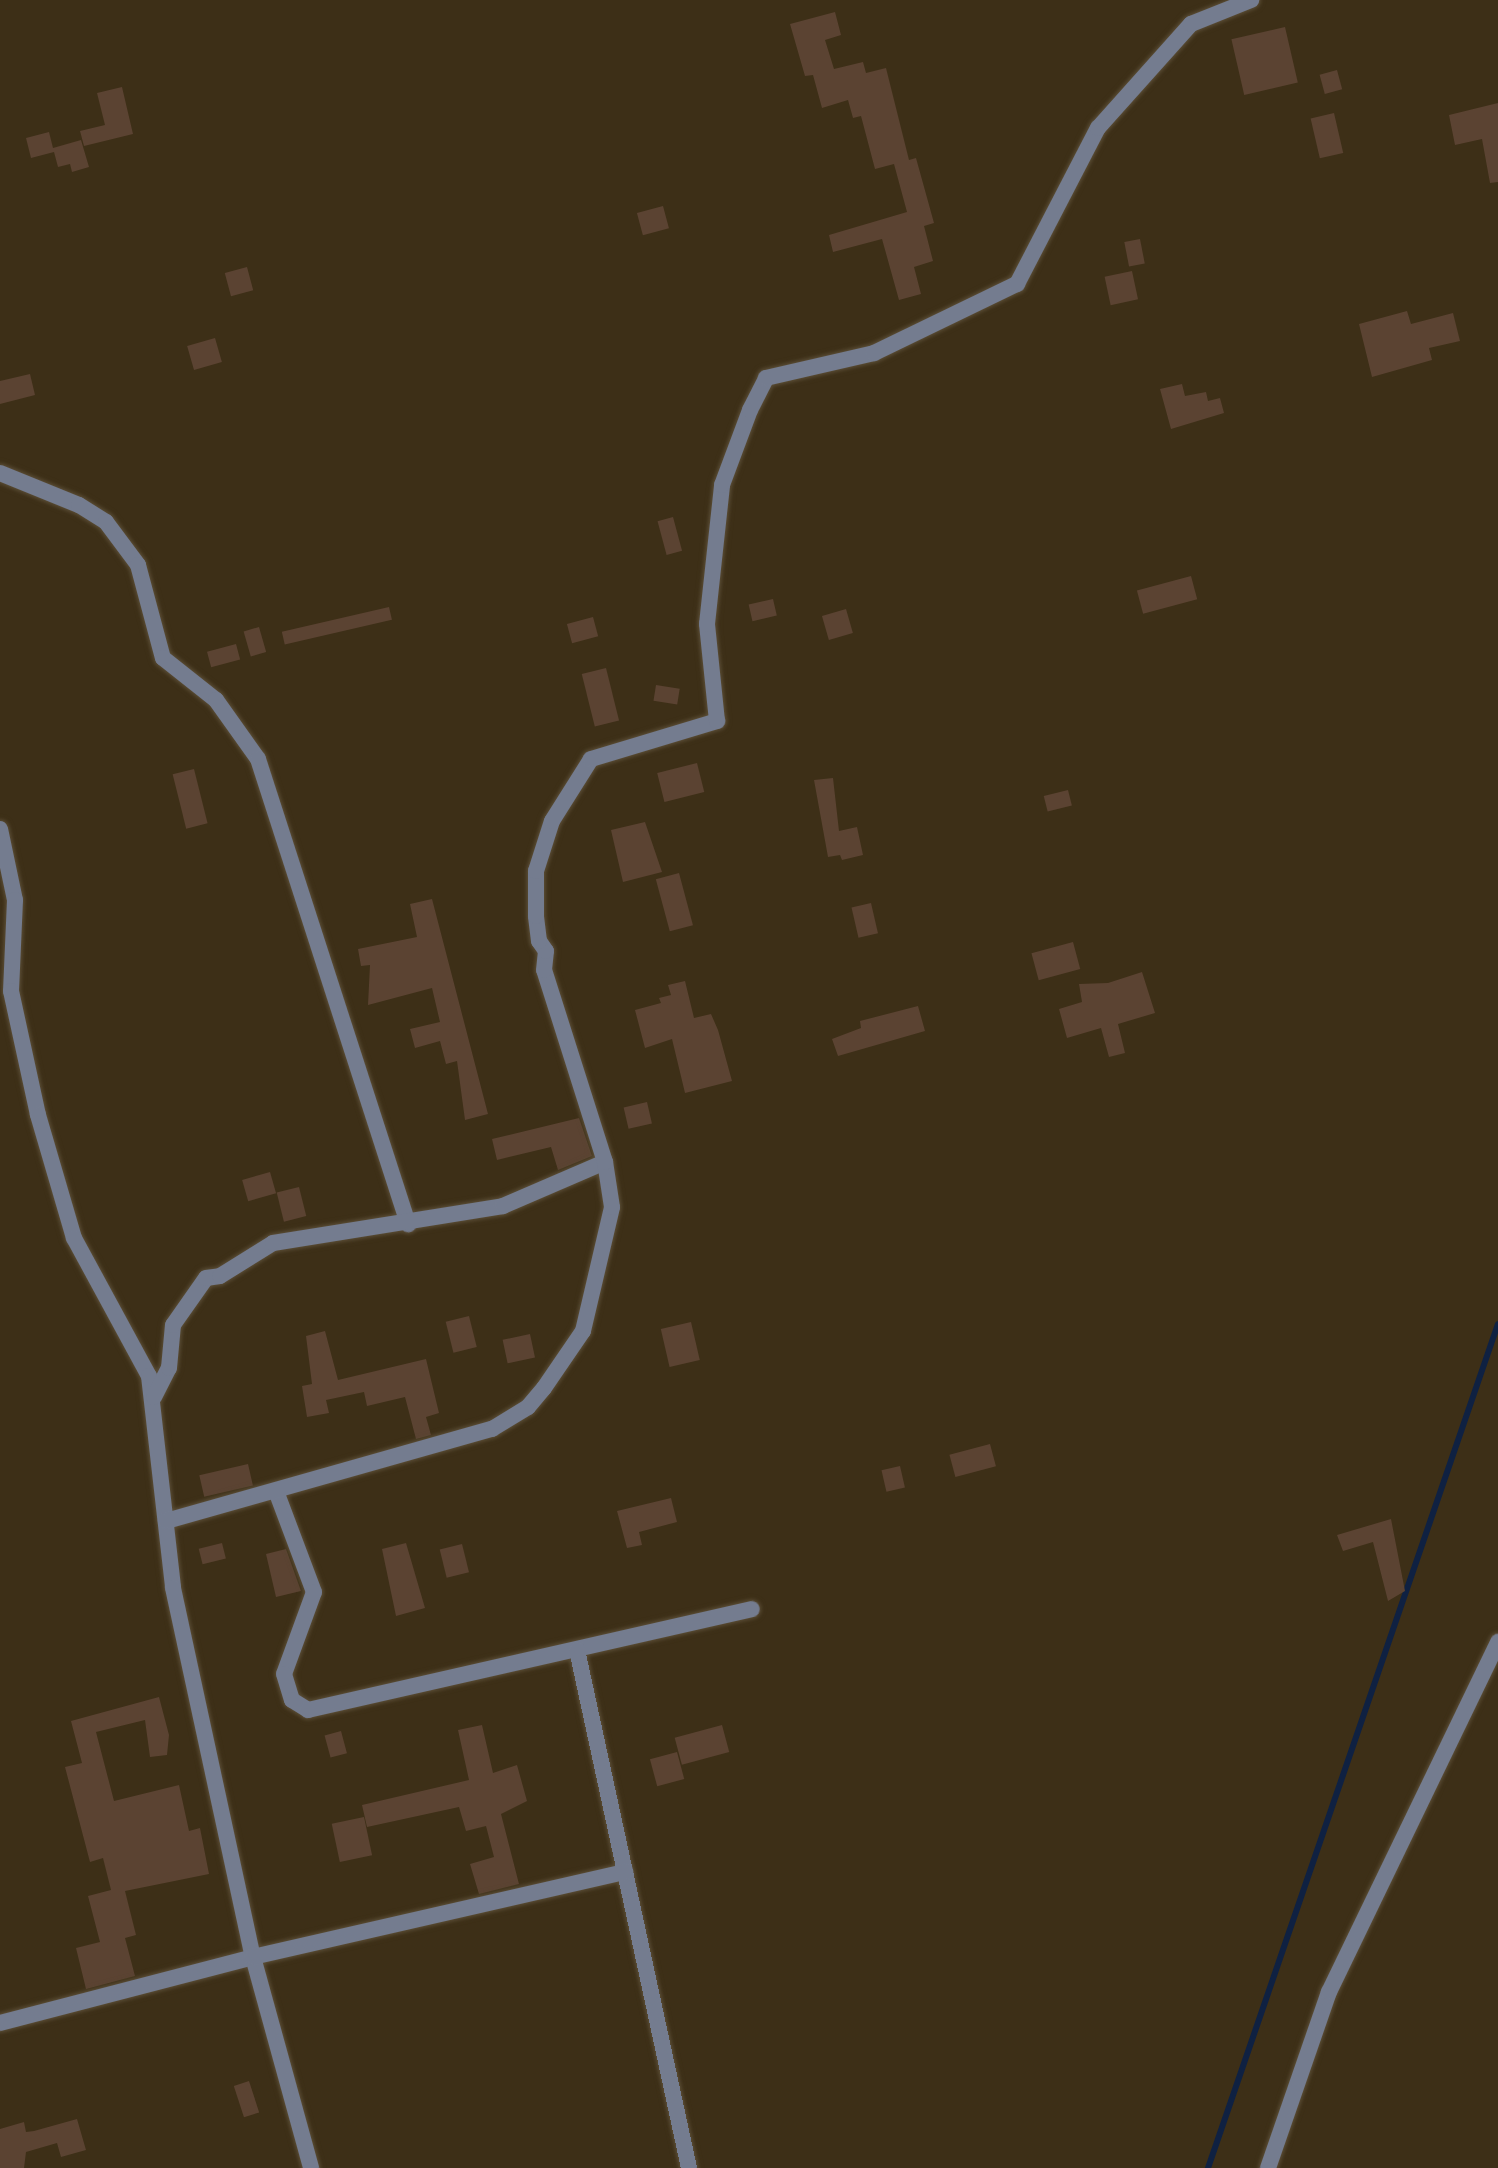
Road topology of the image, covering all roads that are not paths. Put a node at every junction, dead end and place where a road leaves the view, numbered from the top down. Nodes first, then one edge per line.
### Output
1 (1251, 0) edge
2 (0, 473) edge
3 (0, 829) edge
4 (605, 1162) junction
5 (408, 1224) junction
6 (154, 1397) junction
7 (276, 1491) junction
8 (166, 1521) junction
9 (752, 1609) dead end
10 (1498, 1642) edge
11 (577, 1650) junction
12 (625, 1872) junction
13 (253, 1957) junction
14 (0, 2023) edge
15 (311, 2168) edge
16 (689, 2168) edge
17 (1268, 2168) edge

1 - 4 street
2 - 5 street
3 - 6 street
4 - 5 street
4 - 7 street
5 - 6 street
6 - 8 street
7 - 8 street
7 - 11 street
8 - 13 street
9 - 11 street
10 - 17 street
11 - 12 street
12 - 13 street
12 - 16 street
13 - 14 street
13 - 15 street

